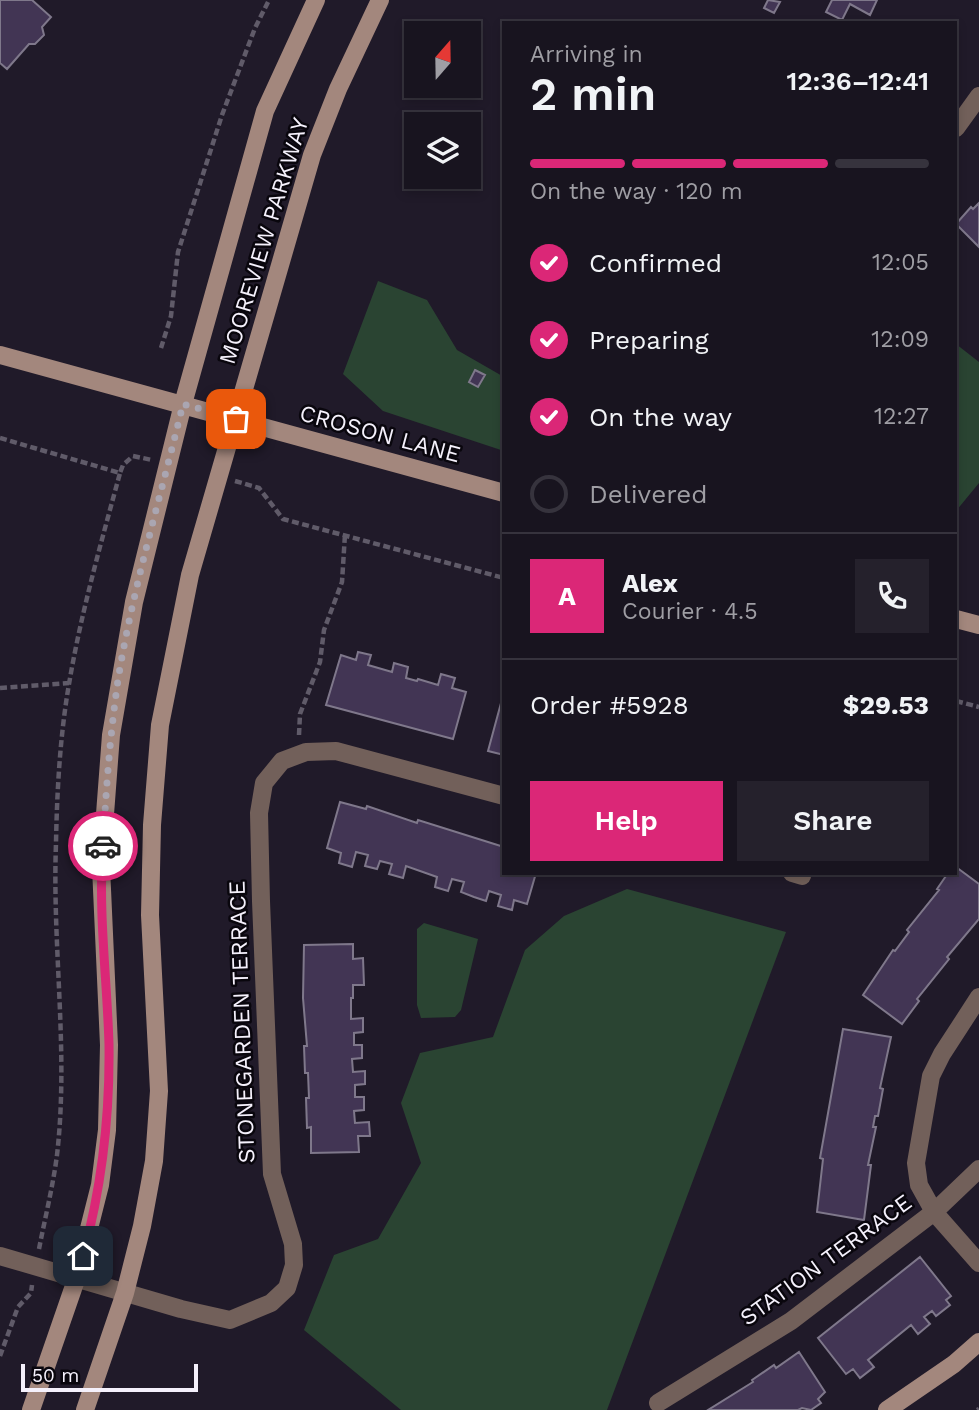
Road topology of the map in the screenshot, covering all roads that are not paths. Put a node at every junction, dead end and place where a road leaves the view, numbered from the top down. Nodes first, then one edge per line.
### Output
1 (316, 0) edge
2 (380, 0) edge
3 (979, 96) edge
4 (957, 127) edge
5 (0, 355) edge
6 (183, 404) junction
7 (236, 419) junction
8 (502, 492) edge
9 (957, 619) edge
10 (979, 625) edge
11 (502, 795) edge
12 (979, 998) edge
13 (979, 1169) edge
14 (934, 1212) junction
15 (0, 1256) edge
16 (979, 1263) edge
17 (76, 1280) junction
18 (125, 1293) junction
19 (979, 1342) edge
20 (658, 1403) dead end
21 (31, 1410) edge
22 (85, 1410) edge
23 (887, 1410) edge

1 - 6 main road, MOOREVIEW PARKWAY
2 - 7 main road, MOOREVIEW PARKWAY
3 - 4 street
5 - 6 main road, CROSON LANE
6 - 7 main road, CROSON LANE
6 - 17 main road, MOOREVIEW PARKWAY
7 - 8 main road, CROSON LANE
7 - 18 main road, MOOREVIEW PARKWAY
9 - 10 main road
11 - 18 street, STONEGARDEN TERRACE
12 - 14 street
13 - 14 street, STATION TERRACE
14 - 16 street
14 - 20 street, STATION TERRACE
15 - 17 street, STONEGARDEN TERRACE
17 - 18 street, STONEGARDEN TERRACE
17 - 21 main road, MOOREVIEW PARKWAY
18 - 22 main road, MOOREVIEW PARKWAY
19 - 23 main road

